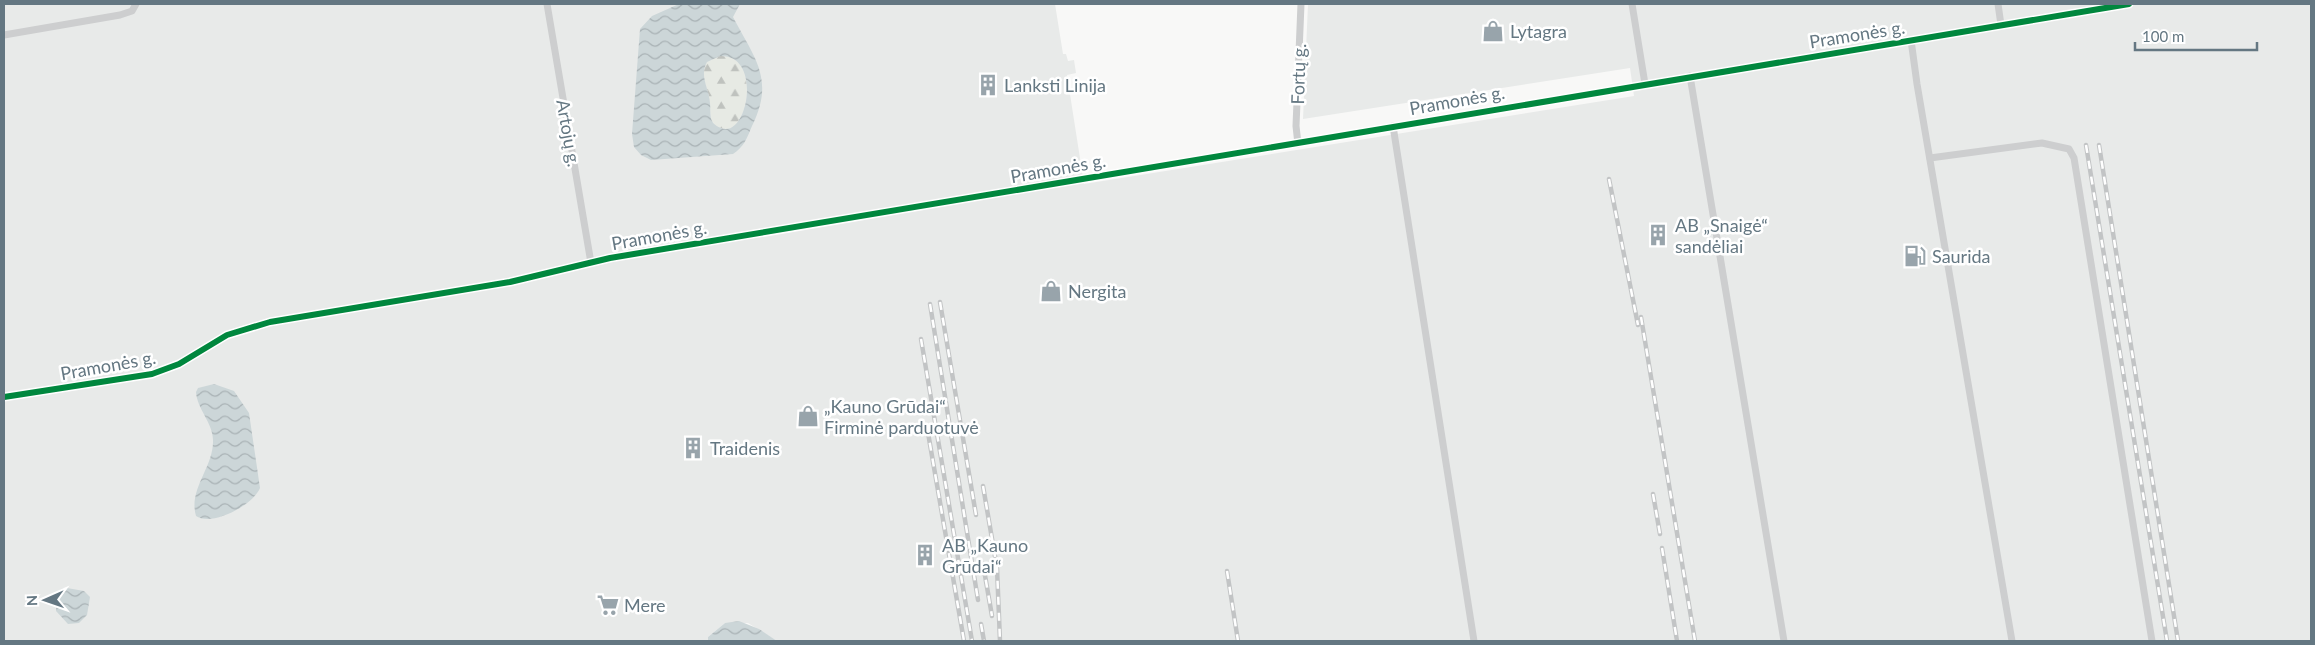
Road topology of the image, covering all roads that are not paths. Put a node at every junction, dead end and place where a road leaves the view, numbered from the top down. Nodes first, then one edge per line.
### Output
1 (136, 4) edge
2 (548, 4) edge
3 (1301, 4) edge
4 (1632, 4) edge
5 (1998, 4) edge
6 (2129, 4) edge
7 (2001, 25) junction
8 (4, 35) edge
9 (1911, 40) junction
10 (1690, 76) junction
11 (1645, 84) junction
12 (1394, 126) junction
13 (1298, 144) junction
14 (1930, 158) junction
15 (591, 263) junction
16 (4, 397) edge
17 (1474, 641) edge
18 (1784, 641) edge
19 (2012, 641) edge
20 (2152, 641) edge

1 - 8 street
2 - 15 street, Artojų g.
3 - 13 street, Fortų g.
4 - 11 street
5 - 7 street
6 - 7 street, Pramonės g.
7 - 9 street, Pramonės g.
9 - 10 street, Pramonės g.
9 - 14 street
10 - 11 street, Pramonės g.
10 - 18 street
11 - 12 street, Pramonės g.
12 - 13 street, Pramonės g.
12 - 17 street
13 - 15 street, Pramonės g.
14 - 19 street
14 - 20 street
15 - 16 street, Pramonės g.

